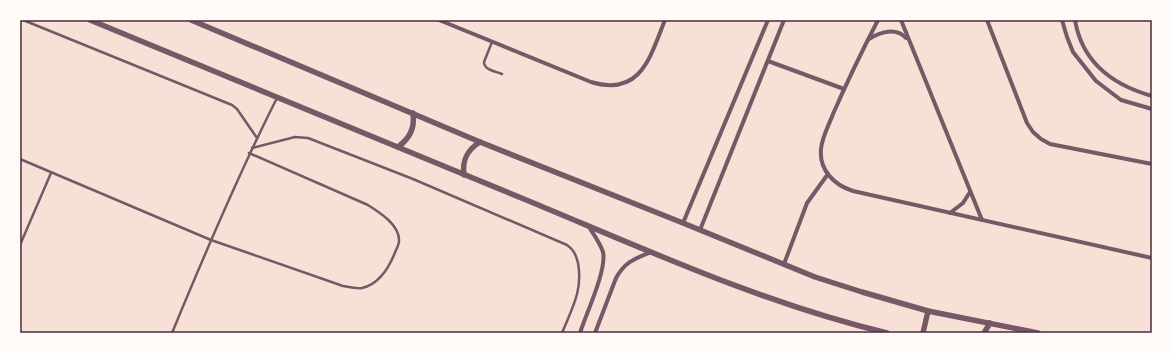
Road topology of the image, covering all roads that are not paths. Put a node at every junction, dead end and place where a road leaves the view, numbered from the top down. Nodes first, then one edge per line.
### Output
1 (23, 20) edge
2 (90, 20) edge
3 (191, 20) edge
4 (439, 20) edge
5 (665, 20) edge
6 (768, 20) edge
7 (784, 20) edge
8 (878, 20) edge
9 (901, 20) edge
10 (987, 20) edge
11 (1062, 20) edge
12 (1075, 20) edge
13 (868, 39) junction
14 (908, 40) junction
15 (492, 42) junction
16 (768, 61) junction
17 (502, 74) dead end
18 (844, 89) junction
19 (1152, 96) edge
20 (277, 97) junction
21 (1152, 109) edge
22 (413, 113) junction
23 (257, 138) junction
24 (480, 142) junction
25 (398, 147) junction
26 (252, 148) junction
27 (249, 153) junction
28 (20, 159) edge
29 (1152, 164) edge
30 (51, 173) junction
31 (828, 174) junction
32 (464, 175) junction
33 (970, 192) junction
34 (950, 213) junction
35 (982, 220) junction
36 (684, 223) junction
37 (589, 227) junction
38 (700, 230) junction
39 (210, 240) junction
40 (20, 245) edge
41 (651, 252) junction
42 (1152, 258) edge
43 (784, 264) junction
44 (928, 311) junction
45 (990, 323) junction
46 (172, 333) edge
47 (562, 333) edge
48 (580, 333) edge
49 (595, 333) edge
50 (887, 333) edge
51 (923, 333) edge
52 (984, 333) edge
53 (1038, 333) edge

1 - 23 lane
2 - 20 street
3 - 22 street
4 - 15 street
5 - 15 street
6 - 36 street
7 - 16 street
8 - 13 street
9 - 14 street
10 - 29 street
11 - 21 street
12 - 19 street
13 - 14 street
13 - 18 street
14 - 33 street
15 - 17 lane
16 - 18 street
16 - 38 street
18 - 31 street
20 - 23 lane
20 - 25 street
22 - 24 street
22 - 25 street
23 - 26 lane
24 - 32 street
24 - 36 street
25 - 32 street
26 - 27 lane
26 - 47 lane
27 - 39 lane
27 - 39 lane
28 - 30 lane
30 - 39 lane
30 - 40 lane
31 - 34 street
31 - 43 street
32 - 37 street
33 - 34 street
33 - 35 street
34 - 35 street
35 - 42 street
36 - 38 street
37 - 41 street
37 - 48 street
38 - 43 street
39 - 46 lane
41 - 49 street
41 - 50 street
43 - 44 street
44 - 45 street
44 - 51 street
45 - 52 street
45 - 53 street

